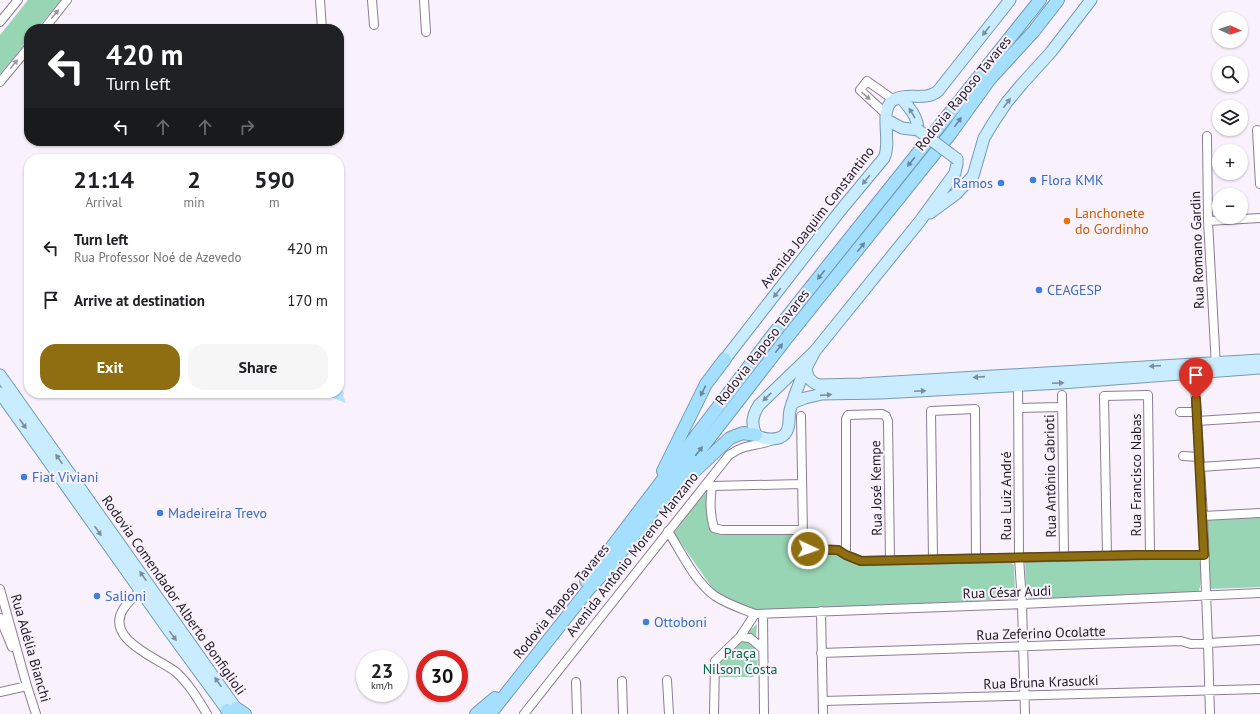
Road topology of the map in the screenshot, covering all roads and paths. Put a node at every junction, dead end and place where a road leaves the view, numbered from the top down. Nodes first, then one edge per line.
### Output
1 (18, 0) edge
2 (67, 0) edge
3 (320, 0) edge
4 (372, 0) edge
5 (424, 0) edge
6 (1010, 0) edge
7 (1040, 0) edge
8 (1058, 0) edge
9 (1091, 0) edge
10 (0, 22) edge
11 (48, 24) edge
12 (322, 24) edge
13 (374, 25) dead end
14 (426, 32) dead end
15 (24, 53) edge
16 (0, 82) edge
17 (897, 99) junction
18 (886, 117) junction
19 (918, 130) junction
20 (1257, 130) dead end
21 (1207, 136) dead end
22 (957, 158) junction
23 (1260, 184) edge
24 (963, 186) junction
25 (1260, 218) edge
26 (920, 221) junction
27 (1208, 222) junction
28 (815, 350) junction
29 (725, 359) joint
30 (1260, 360) edge
31 (806, 367) junction
32 (1216, 367) junction
33 (1194, 368) junction
34 (1260, 368) edge
35 (0, 375) edge
36 (1018, 380) junction
37 (0, 393) edge
38 (1062, 394) dead end
39 (792, 403) junction
40 (1062, 407) junction
41 (1018, 408) junction
42 (1180, 412) dead end
43 (1197, 412) junction
44 (801, 416) dead end
45 (1260, 417) edge
46 (1197, 421) junction
47 (756, 435) junction
48 (779, 437) junction
49 (1183, 456) dead end
50 (1199, 457) junction
51 (1260, 463) edge
52 (1200, 467) junction
53 (802, 484) junction
54 (709, 485) junction
55 (645, 513) junction
56 (1260, 513) edge
57 (1203, 516) junction
58 (803, 530) junction
59 (668, 531) junction
60 (846, 555) junction
61 (1150, 555) junction
62 (1204, 555) junction
63 (1107, 556) junction
64 (1019, 557) junction
65 (1064, 557) junction
66 (976, 558) junction
67 (933, 559) junction
68 (890, 560) junction
69 (0, 589) edge
70 (141, 590) junction
71 (1260, 593) edge
72 (1206, 595) junction
73 (1022, 604) junction
74 (821, 611) junction
75 (759, 615) junction
76 (0, 618) edge
77 (740, 637) junction
78 (1260, 640) edge
79 (1208, 643) junction
80 (1023, 646) junction
81 (763, 649) junction
82 (821, 653) junction
83 (667, 680) dead end
84 (622, 681) dead end
85 (576, 682) dead end
86 (27, 686) junction
87 (1260, 689) edge
88 (1210, 690) junction
89 (0, 692) edge
90 (1024, 696) junction
91 (495, 698) junction
92 (823, 701) junction
93 (235, 712) edge
94 (528, 712) edge
95 (36, 714) edge
96 (208, 714) edge
97 (476, 714) edge
98 (481, 714) edge
99 (490, 714) edge
100 (576, 714) edge
101 (623, 714) edge
102 (668, 714) edge
103 (714, 714) edge
104 (764, 714) edge
105 (823, 714) edge
106 (1024, 714) edge
107 (1210, 714) edge

1 - 10 street
11 -> 2 street
3 - 12 street
4 - 13 street
5 - 14 street
6 -> 17 main road
7 -> 55 highway, Rodovia Raposo Tavares
55 -> 8 highway, Rodovia Raposo Tavares
24 -> 9 main road
16 -> 15 street
17 - 18 main road
17 -> 18 street
19 -> 17 main road
18 - 19 main road
18 -> 29 main road, Avenida Joaquim Constantino
19 - 22 main road, bridge
20 - 23 street
21 - 27 street, Rua Romano Gardin
22 - 24 main road
22 - 26 main road
24 - 26 main road
25 - 27 street
26 - 28 main road
27 - 32 street, Rua Romano Gardin
28 - 31 main road
28 -> 47 main road
29 -> 55 highway
30 - 32 main road
36 -> 31 main road
31 - 39 main road
32 - 33 main road
32 - 34 main road
33 - 36 main road
33 - 43 street
93 -> 35 main road, Rodovia Comendador Alberto Bonfiglioli
39 -> 36 main road
36 - 41 street, Rua Luiz André
37 -> 70 main road, Rodovia Comendador Alberto Bonfiglioli
38 - 40 street, Rua Antônio Cabrioti
39 - 48 main road
40 - 41 street
40 - 65 street, Rua Antônio Cabrioti
41 - 64 street, Rua Luiz André
42 - 43 street
43 - 46 street
44 - 53 street
45 - 46 street
46 - 50 street
47 - 48 main road
47 - 55 highway
48 - 54 street, Avenida Antônio Moreno Manzano
49 - 50 street
50 - 52 street
51 - 52 street
52 - 57 street
53 - 54 street
53 - 58 street
54 - 58 street
54 - 59 street, Avenida Antônio Moreno Manzano
55 - 91 highway, Rodovia Raposo Tavares
55 - 99 highway, Rodovia Raposo Tavares
56 - 57 street
57 - 62 street
58 - 60 street
59 - 75 street
59 - 94 street, Avenida Antônio Moreno Manzano
60 - 68 street
60 - 68 street, Rua José Kempe
61 - 62 street
61 - 63 street
61 - 63 street, Rua Francisco Nabas
62 - 72 street
63 - 65 street
64 - 65 street
64 - 66 street
64 - 73 street, Rua Luiz André
66 - 67 street
66 - 67 street
67 - 68 street
69 - 86 street, Rua Adélia Bianchi
70 -> 93 main road, Rodovia Comendador Alberto Bonfiglioli
70 - 96 street
71 - 72 street, Rua César Audi
72 - 73 street, Rua César Audi
72 - 79 street
73 - 74 street, Rua César Audi
73 - 80 street, Rua Luiz André
74 - 75 street, Rua César Audi
74 - 82 street
75 - 77 street
75 - 81 street
76 - 86 street
77 - 81 street
77 - 103 street
78 - 79 street, Rua Zeferino Ocolatte
79 - 80 street, Rua Zeferino Ocolatte
79 - 88 street
80 - 82 street, Rua Zeferino Ocolatte
80 - 90 street, Rua Luiz André
81 - 104 street
82 - 92 street
83 - 102 street
84 - 101 street
85 - 100 street
86 - 89 street
86 - 95 street, Rua Adélia Bianchi
87 - 88 street, Rua Bruna Krasucki
88 - 90 street, Rua Bruna Krasucki
88 - 107 street
90 - 92 street, Rua Bruna Krasucki
90 - 106 street, Rua Luiz André
91 - 97 highway
91 - 98 highway, Rodovia Raposo Tavares
92 - 105 street

